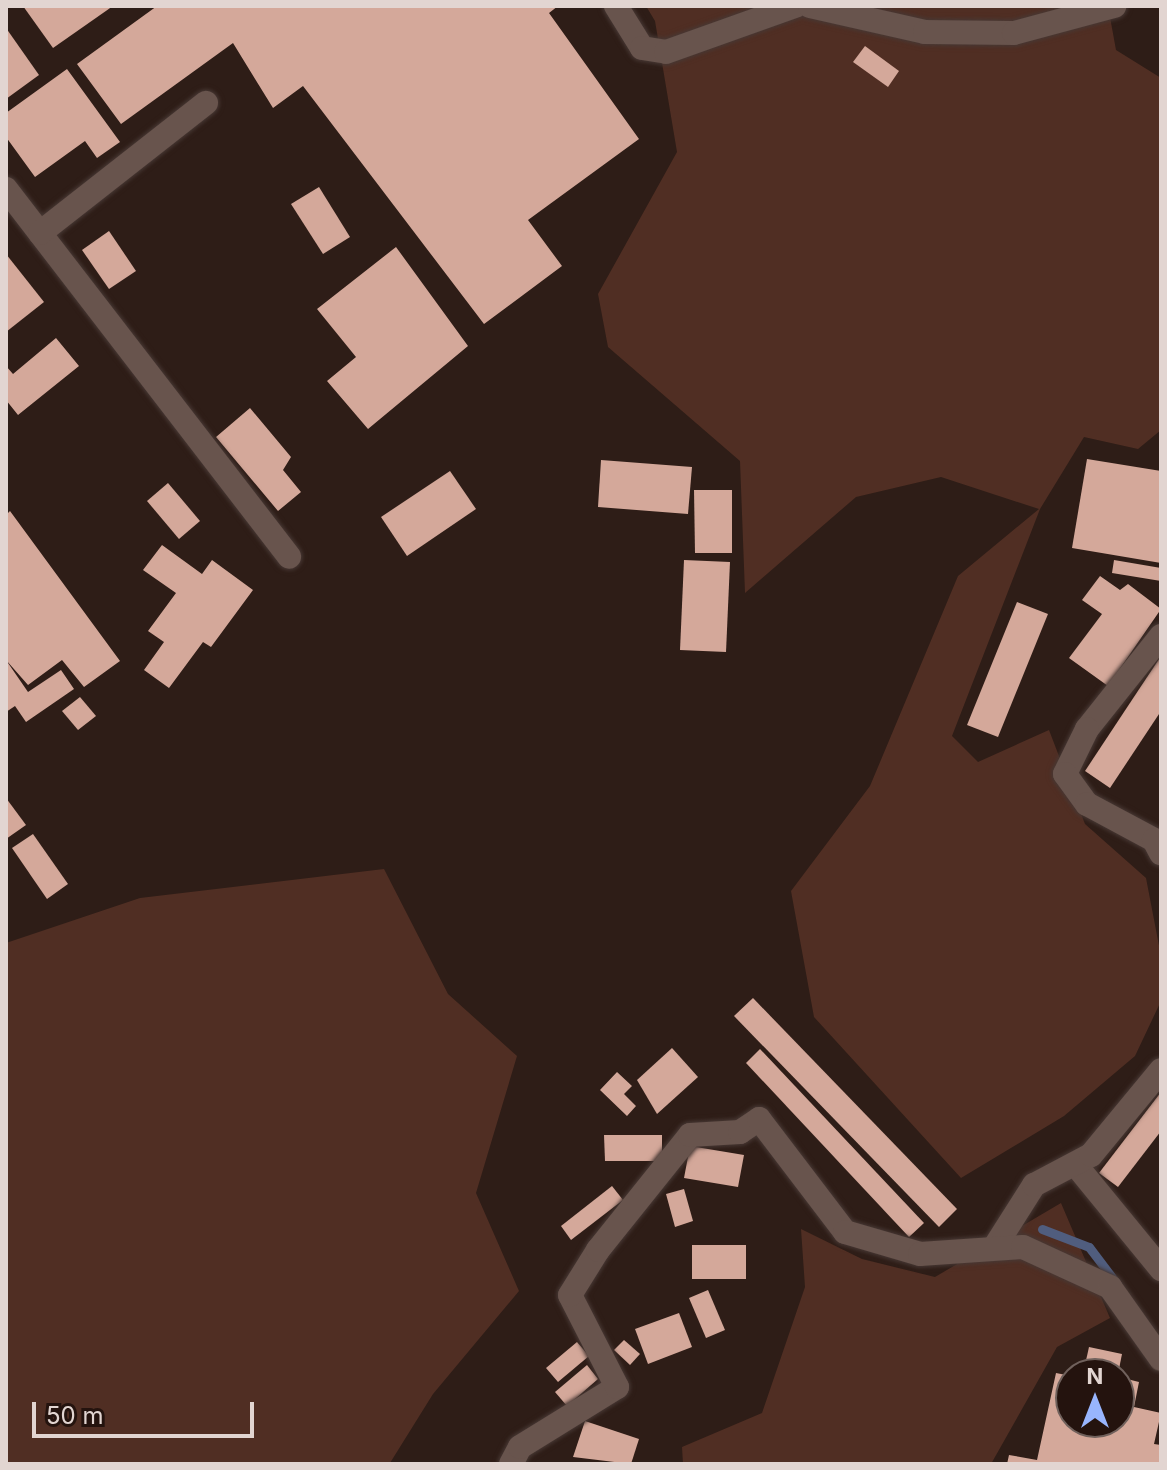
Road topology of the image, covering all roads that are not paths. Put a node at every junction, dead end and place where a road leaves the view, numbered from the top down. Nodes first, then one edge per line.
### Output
1 (616, 6) edge
2 (795, 6) edge
3 (810, 6) edge
4 (1114, 6) edge
5 (206, 103) dead end
6 (6, 189) edge
7 (40, 233) junction
8 (289, 557) dead end
9 (1161, 636) edge
10 (1161, 853) edge
11 (1161, 1070) edge
12 (1075, 1164) junction
13 (994, 1248) junction
14 (1161, 1269) edge
15 (1161, 1359) edge
16 (511, 1464) edge

1 - 2 street
3 - 4 street
5 - 7 street
6 - 7 street
7 - 8 street
9 - 10 street
11 - 12 street
12 - 13 street
12 - 14 street
13 - 15 street
13 - 16 street

